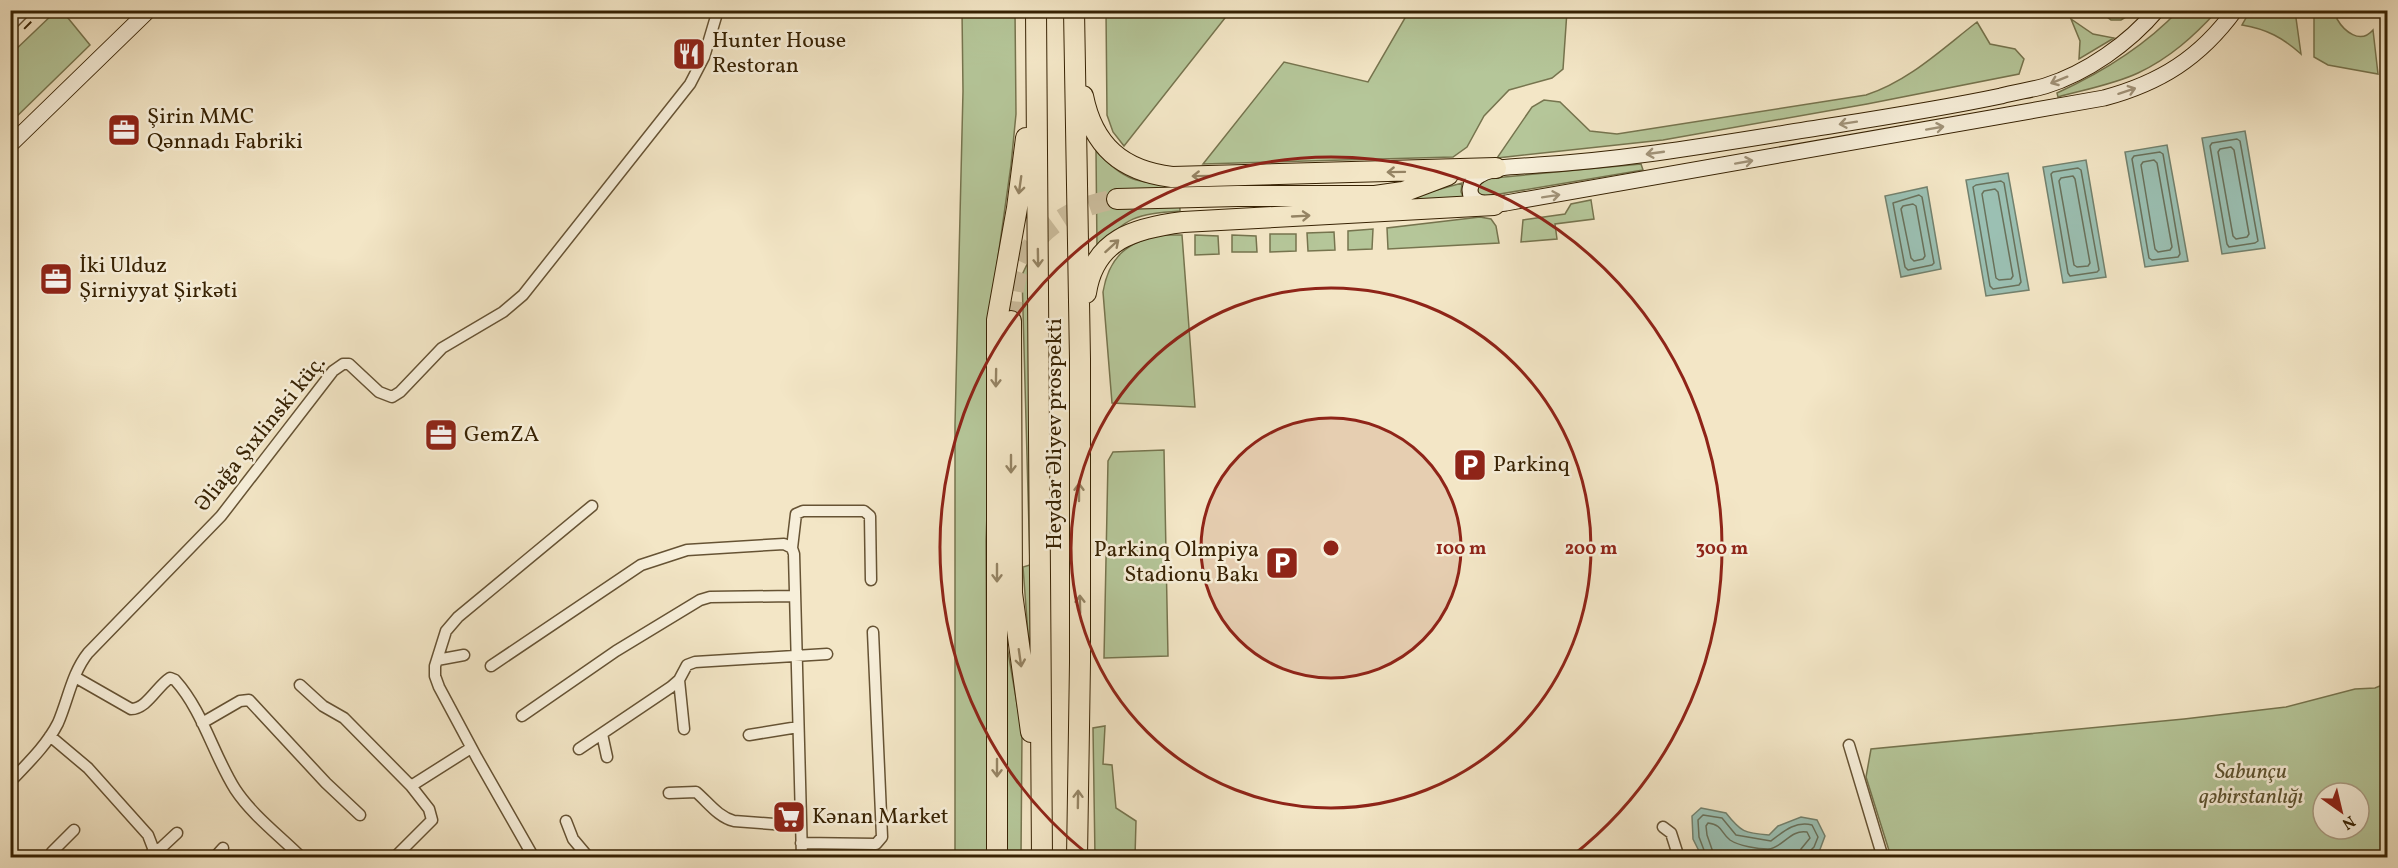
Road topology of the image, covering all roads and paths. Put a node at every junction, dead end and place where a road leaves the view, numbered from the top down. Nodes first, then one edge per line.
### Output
1 (26, 10) edge
2 (148, 10) edge
3 (718, 10) edge
4 (2157, 10) edge
5 (2232, 14) edge
6 (1036, 16) edge
7 (1074, 20) edge
8 (10, 26) edge
9 (10, 145) edge
10 (1496, 168) junction
11 (1459, 171) junction
12 (1117, 199) tunnel mouth
13 (1494, 205) junction
14 (1011, 321) tunnel mouth
15 (1080, 359) junction
16 (592, 506) dead end
17 (792, 548) junction
18 (871, 580) dead end
19 (794, 596) junction
20 (873, 632) dead end
21 (827, 654) dead end
22 (464, 655) dead end
23 (797, 655) junction
24 (437, 660) junction
25 (491, 666) dead end
26 (75, 677) junction
27 (679, 680) junction
28 (300, 685) dead end
29 (522, 716) dead end
30 (202, 723) junction
31 (798, 727) junction
32 (684, 729) dead end
33 (602, 734) junction
34 (749, 735) dead end
35 (50, 736) junction
36 (1849, 745) dead end
37 (471, 748) junction
38 (579, 749) dead end
39 (607, 757) dead end
40 (10, 782) edge
41 (411, 786) junction
42 (669, 793) dead end
43 (360, 815) dead end
44 (566, 821) dead end
45 (800, 826) junction
46 (1663, 826) dead end
47 (75, 830) dead end
48 (177, 833) dead end
49 (1042, 837) junction
50 (801, 843) junction
51 (223, 848) dead end
52 (153, 855) edge
53 (51, 858) edge
54 (214, 858) edge
55 (303, 858) edge
56 (394, 858) edge
57 (534, 858) edge
58 (589, 858) edge
59 (801, 858) edge
60 (997, 858) edge
61 (1041, 858) edge
62 (1077, 858) edge
63 (1679, 858) edge
64 (1883, 858) edge

1 - 8 street
2 - 9 main road
3 - 26 street, Əliağa Şıxlinski küç.
4 -> 10 main road
13 -> 5 main road
6 -> 49 highway, Heydər Əliyev prospekti
6 -> 60 highway
11 -> 7 highway
7 - 15 highway, Heydər Əliyev prospekti
10 - 11 highway
10 - 13 main road
11 - 12 highway
15 -> 13 highway
14 -> 49 highway
62 -> 15 highway, Heydər Əliyev prospekti
16 - 24 street
17 - 18 street
17 - 19 street
17 - 25 street
19 - 23 street
19 - 29 street
20 - 50 street
21 - 23 street
22 - 24 street
23 - 27 street
23 - 31 street
24 - 37 street
26 - 30 street
26 - 35 street, Əliağa Şıxlinski küç.
27 - 32 street
27 - 33 street
28 - 41 street
30 - 43 street
30 - 55 street
31 - 34 street
31 - 45 street
33 - 38 street
33 - 39 street
35 - 40 street, Əliağa Şıxlinski küç.
35 - 52 street
36 - 64 street
37 - 41 street
37 - 57 street
41 - 56 street
42 - 45 street
44 - 58 street
45 - 50 street
46 - 63 street
47 - 53 street
48 - 52 street
49 - 61 highway, Heydər Əliyev prospekti
50 - 59 street
51 - 54 street

